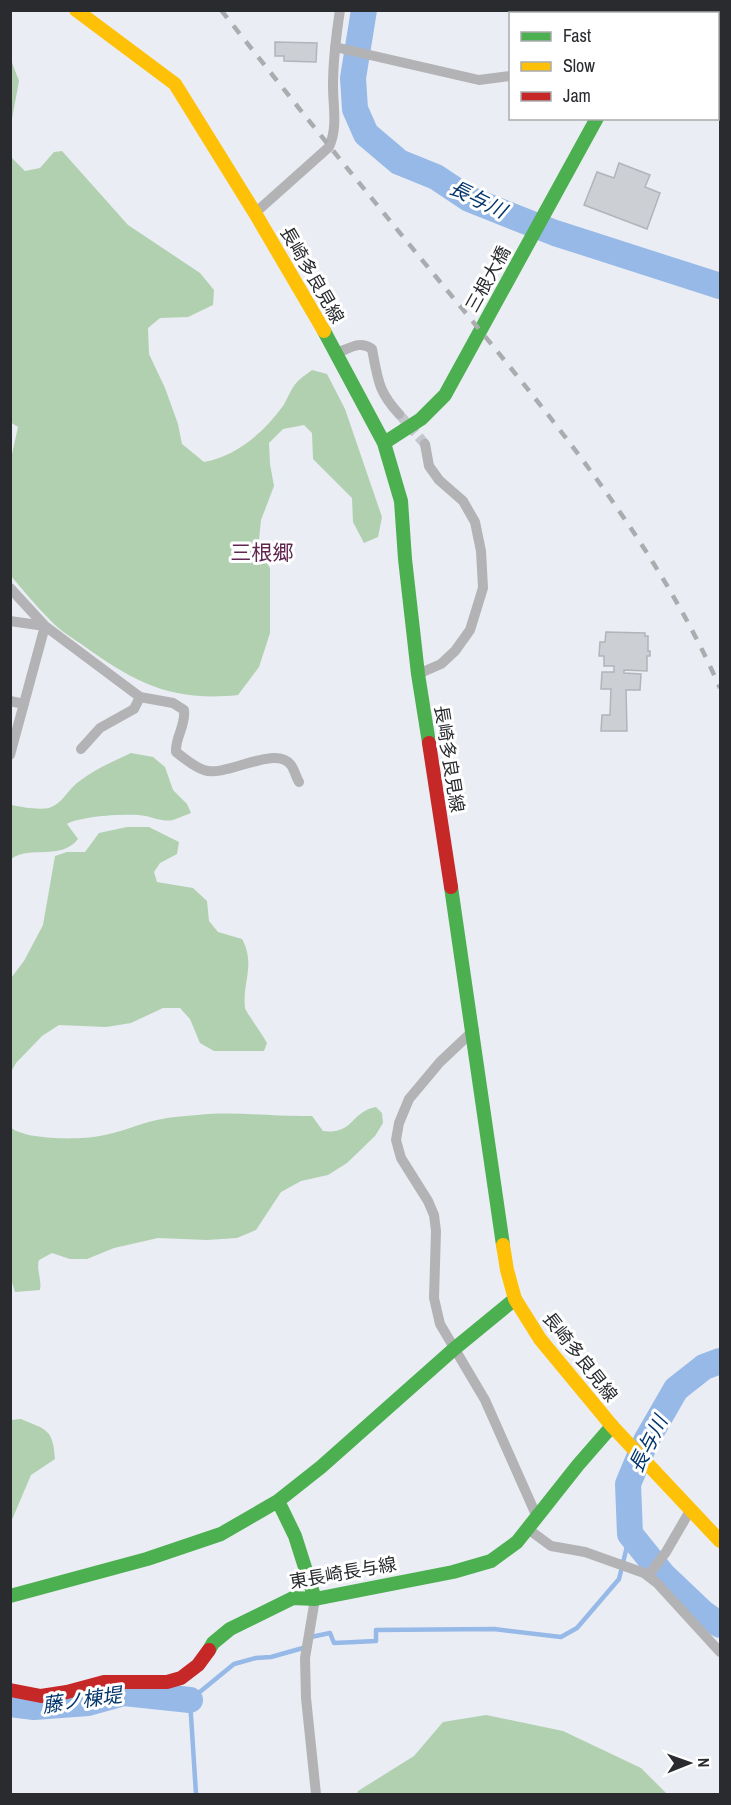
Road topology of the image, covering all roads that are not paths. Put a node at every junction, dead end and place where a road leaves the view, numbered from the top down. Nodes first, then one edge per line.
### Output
1 (340, 10) edge
2 (86, 13) edge
3 (338, 47) junction
4 (509, 76) edge
5 (596, 120) edge
6 (255, 213) junction
7 (337, 353) junction
8 (399, 414) tunnel mouth
9 (384, 443) junction
10 (425, 444) tunnel mouth
11 (10, 588) edge
12 (10, 621) edge
13 (45, 626) junction
14 (418, 674) junction
15 (140, 697) junction
16 (10, 701) edge
17 (24, 704) junction
18 (81, 749) dead end
19 (10, 755) edge
20 (299, 782) dead end
21 (474, 1030) junction
22 (515, 1299) junction
23 (454, 1349) junction
24 (612, 1426) junction
25 (278, 1501) junction
26 (691, 1509) junction
27 (537, 1517) junction
28 (528, 1529) junction
29 (720, 1541) edge
30 (648, 1575) junction
31 (10, 1596) edge
32 (315, 1599) junction
33 (720, 1652) edge
34 (10, 1690) edge
35 (316, 1794) edge

1 - 3 street
2 - 6 main road, 長崎多良見線
3 - 4 street
3 - 6 street
5 - 9 main road, 三根大橋
6 - 7 main road, 長崎多良見線
7 - 8 street
7 - 9 main road, 長崎多良見線
9 - 14 main road, 長崎多良見線
10 - 14 street
11 - 13 street
12 - 13 street
13 - 15 street
13 - 17 street
14 - 21 main road, 長崎多良見線
15 - 18 street
15 - 20 street
16 - 17 street
17 - 19 street
21 - 22 main road, 長崎多良見線
21 - 23 street
22 - 23 main road
22 - 24 main road, 長崎多良見線
23 - 25 main road
23 - 27 street
24 - 26 main road, 長崎多良見線
24 - 27 main road, 東長崎長与線
25 - 31 main road
25 - 32 main road
26 - 29 main road, 長崎多良見線
26 - 30 street
27 - 28 main road, 東長崎長与線
28 - 30 street
28 - 32 main road, 東長崎長与線
30 - 33 street
32 - 34 main road, 東長崎長与線
32 - 35 street

